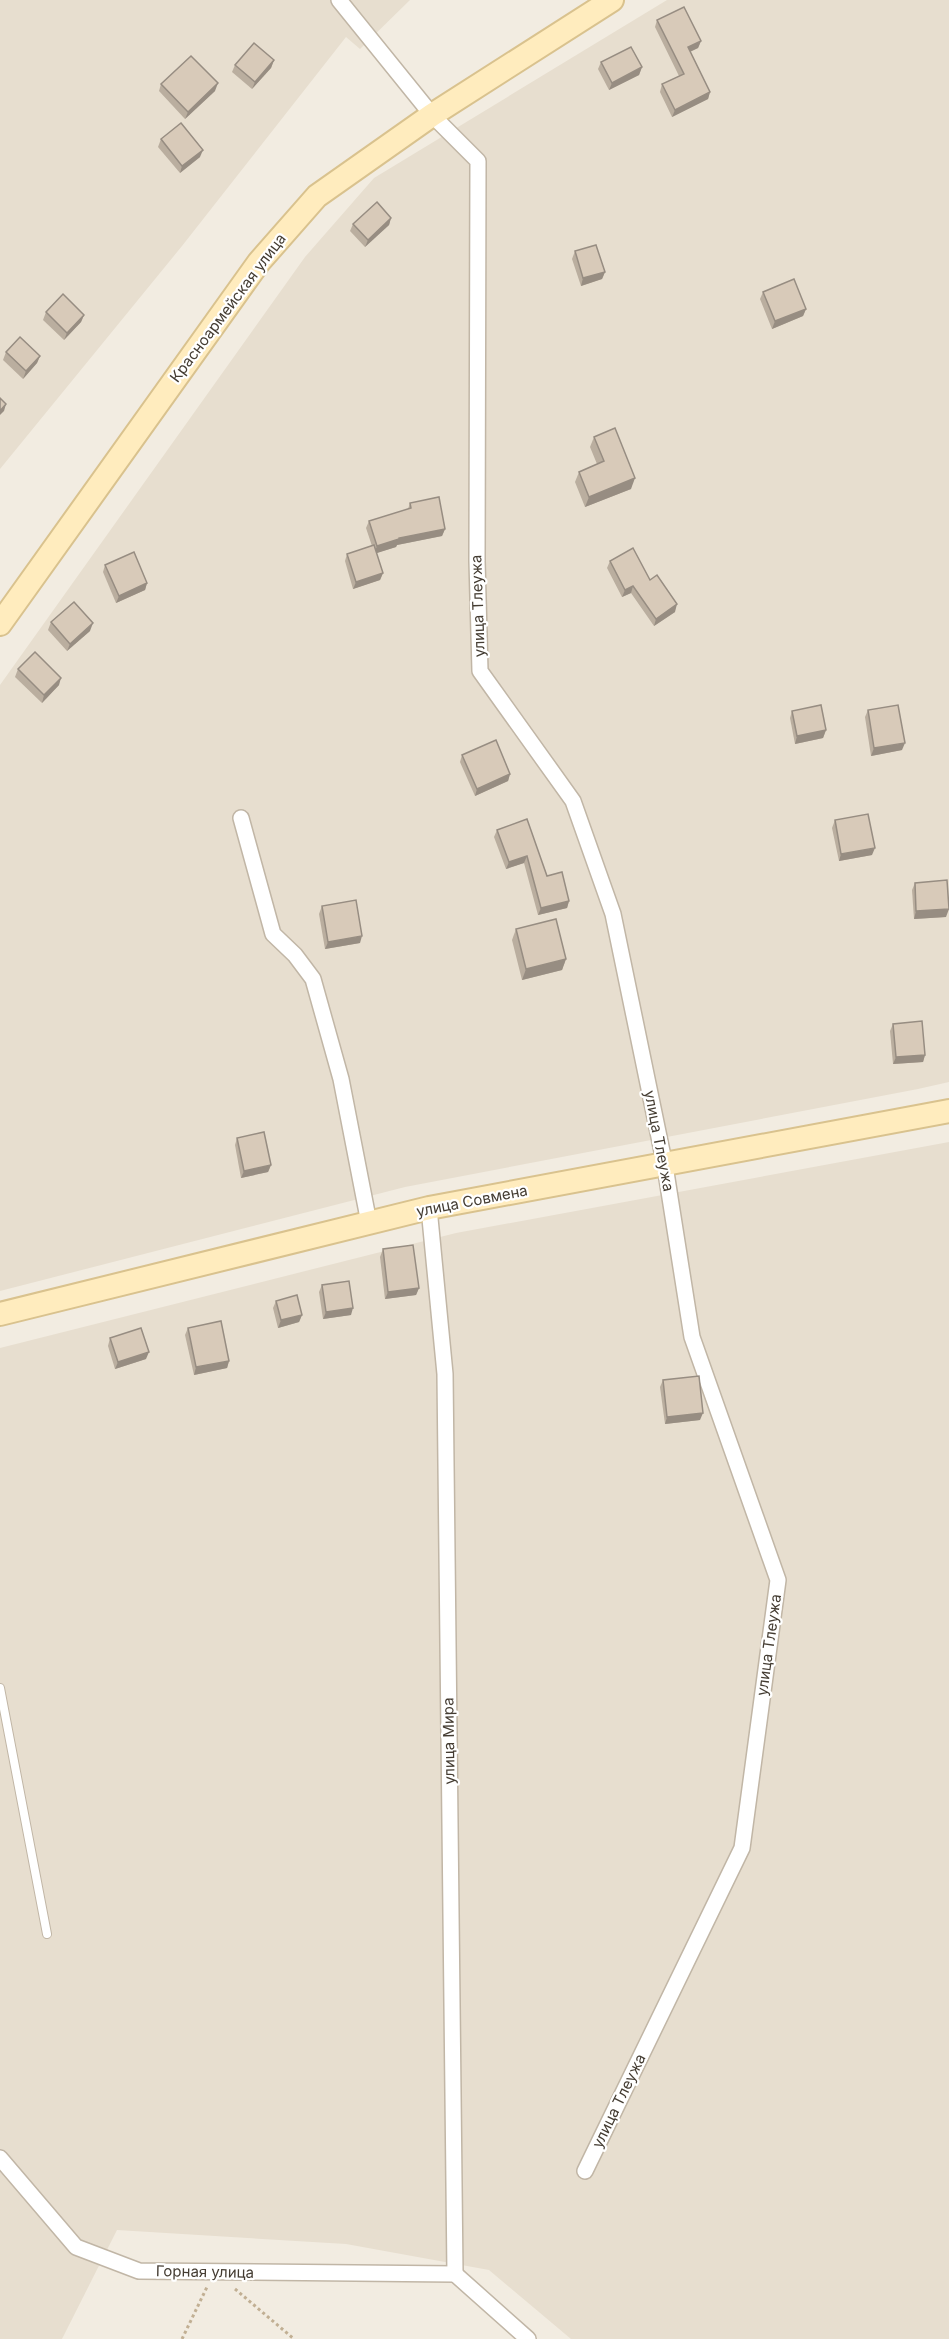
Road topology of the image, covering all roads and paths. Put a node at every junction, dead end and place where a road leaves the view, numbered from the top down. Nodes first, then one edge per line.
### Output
1 (339, 0) edge
2 (612, 0) edge
3 (432, 116) junction
4 (0, 624) edge
5 (241, 818) dead end
6 (949, 1111) edge
7 (665, 1166) junction
8 (429, 1208) junction
9 (369, 1223) junction
10 (0, 1314) edge
11 (0, 1688) edge
12 (46, 1934) dead end
13 (0, 2158) edge
14 (585, 2171) dead end
15 (214, 2272) junction
16 (455, 2274) junction
17 (182, 2339) edge
18 (294, 2339) edge
19 (528, 2339) edge

1 - 3 street, улица Тлеужа
2 - 3 street, Красноармейская улица
3 - 4 street, Красноармейская улица
3 - 7 street, улица Тлеужа
5 - 9 street
6 - 7 street, улица Совмена
7 - 8 street, улица Совмена
7 - 14 street, улица Тлеужа
8 - 9 street, улица Совмена
8 - 16 street, улица Мира
9 - 10 street, улица Совмена
11 - 12 lane
13 - 15 street, Горная улица
15 - 16 street, Горная улица
15 - 17 path
15 - 18 path
16 - 19 street

